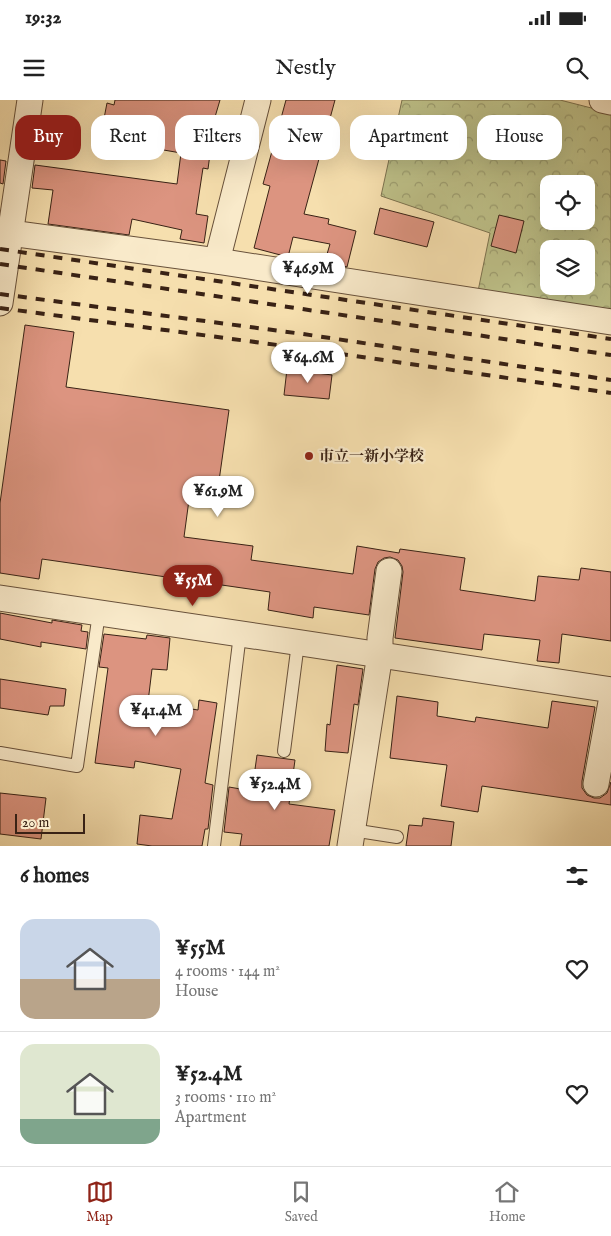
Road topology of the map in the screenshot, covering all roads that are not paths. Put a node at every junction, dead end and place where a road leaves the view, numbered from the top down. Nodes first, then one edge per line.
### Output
1 (30, 100) edge
2 (258, 100) edge
3 (602, 100) edge
4 (611, 102) edge
5 (10, 233) junction
6 (217, 261) junction
7 (0, 303) edge
8 (611, 322) edge
9 (389, 571) dead end
10 (0, 598) edge
11 (99, 613) junction
12 (240, 634) junction
13 (298, 643) junction
14 (380, 654) junction
15 (611, 690) edge
16 (611, 702) edge
17 (284, 751) dead end
18 (0, 754) edge
19 (596, 784) dead end
20 (397, 837) dead end
21 (351, 838) edge
22 (214, 846) edge

1 - 5 street
2 - 6 street
3 - 4 street
5 - 6 street
5 - 7 street
6 - 8 street
9 - 14 street
10 - 11 street
11 - 12 street
11 - 18 lane
12 - 13 street
12 - 22 lane
13 - 14 street
13 - 17 lane
14 - 15 street
14 - 21 street
16 - 19 street
20 - 21 lane

